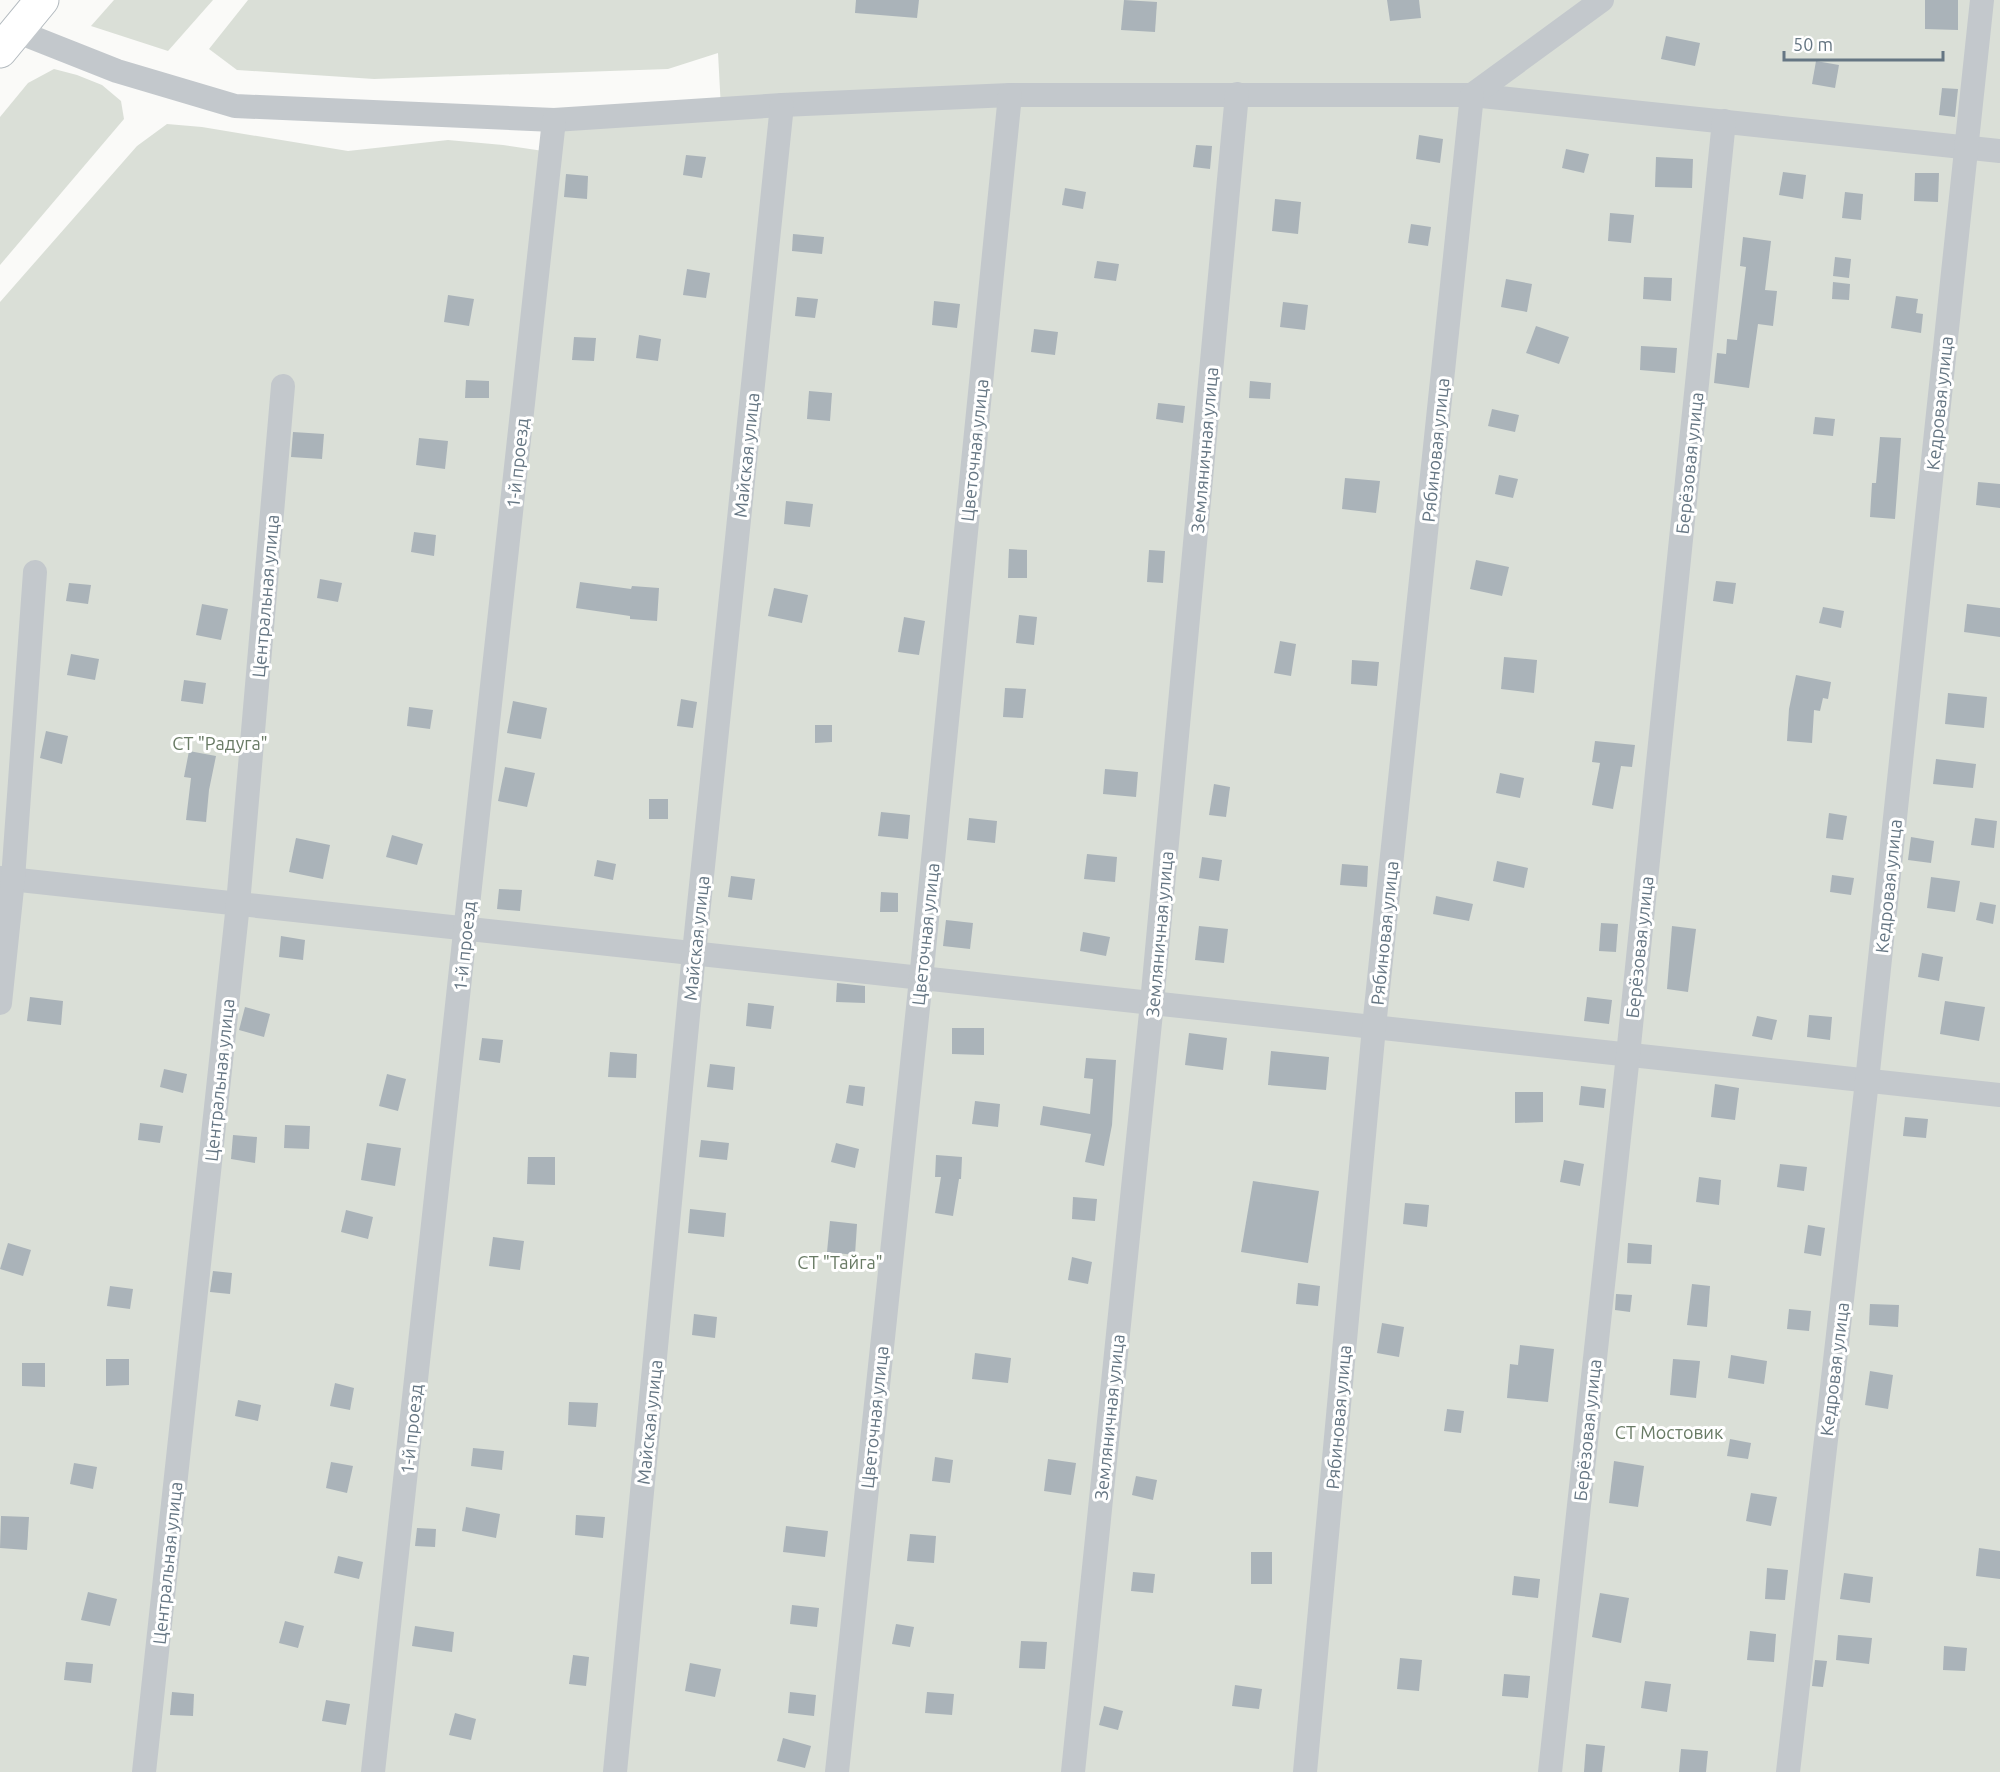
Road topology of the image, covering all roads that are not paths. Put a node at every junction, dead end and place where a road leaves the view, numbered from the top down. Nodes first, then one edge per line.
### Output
1 (42, 0) edge
2 (1602, 0) edge
3 (1982, 0) edge
4 (8, 41) edge
5 (1237, 94) junction
6 (1010, 95) junction
7 (1472, 95) junction
8 (782, 105) junction
9 (554, 120) junction
10 (1724, 121) junction
11 (1967, 148) junction
12 (2000, 151) edge
13 (283, 387) dead end
14 (35, 572) dead end
15 (7, 878) edge
16 (238, 904) junction
17 (466, 928) junction
18 (694, 953) junction
19 (921, 979) junction
20 (0, 1003) edge
21 (1152, 1003) junction
22 (1374, 1027) junction
23 (1628, 1055) junction
24 (1867, 1081) junction
25 (2000, 1095) edge
26 (144, 1772) edge
27 (373, 1772) edge
28 (615, 1772) edge
29 (837, 1772) edge
30 (1072, 1772) edge
31 (1305, 1772) edge
32 (1550, 1772) edge
33 (1788, 1772) edge

1 - 4 main road
2 - 7 street
3 - 11 street, Кедровая улица
4 - 9 street
5 - 6 street
5 - 7 street
5 - 21 street, Земляничная улица
6 - 8 street
6 - 19 street, Цветочная улица
7 - 10 street
7 - 22 street, Рябиновая улица
8 - 9 street
8 - 18 street, Майская улица
9 - 17 street, 1-й проезд
10 - 11 street
10 - 23 street, Берёзовая улица
11 - 12 street
11 - 24 street, Кедровая улица
13 - 16 street, Центральная улица
14 - 15 street
15 - 16 street
15 - 20 street
16 - 17 street
16 - 26 street, Центральная улица
17 - 18 street
17 - 27 street, 1-й проезд
18 - 19 street
18 - 28 street, Майская улица
19 - 21 street
19 - 29 street, Цветочная улица
21 - 22 street
21 - 30 street, Земляничная улица
22 - 23 street
22 - 31 street, Рябиновая улица
23 - 24 street
23 - 32 street, Берёзовая улица
24 - 25 street
24 - 33 street, Кедровая улица

